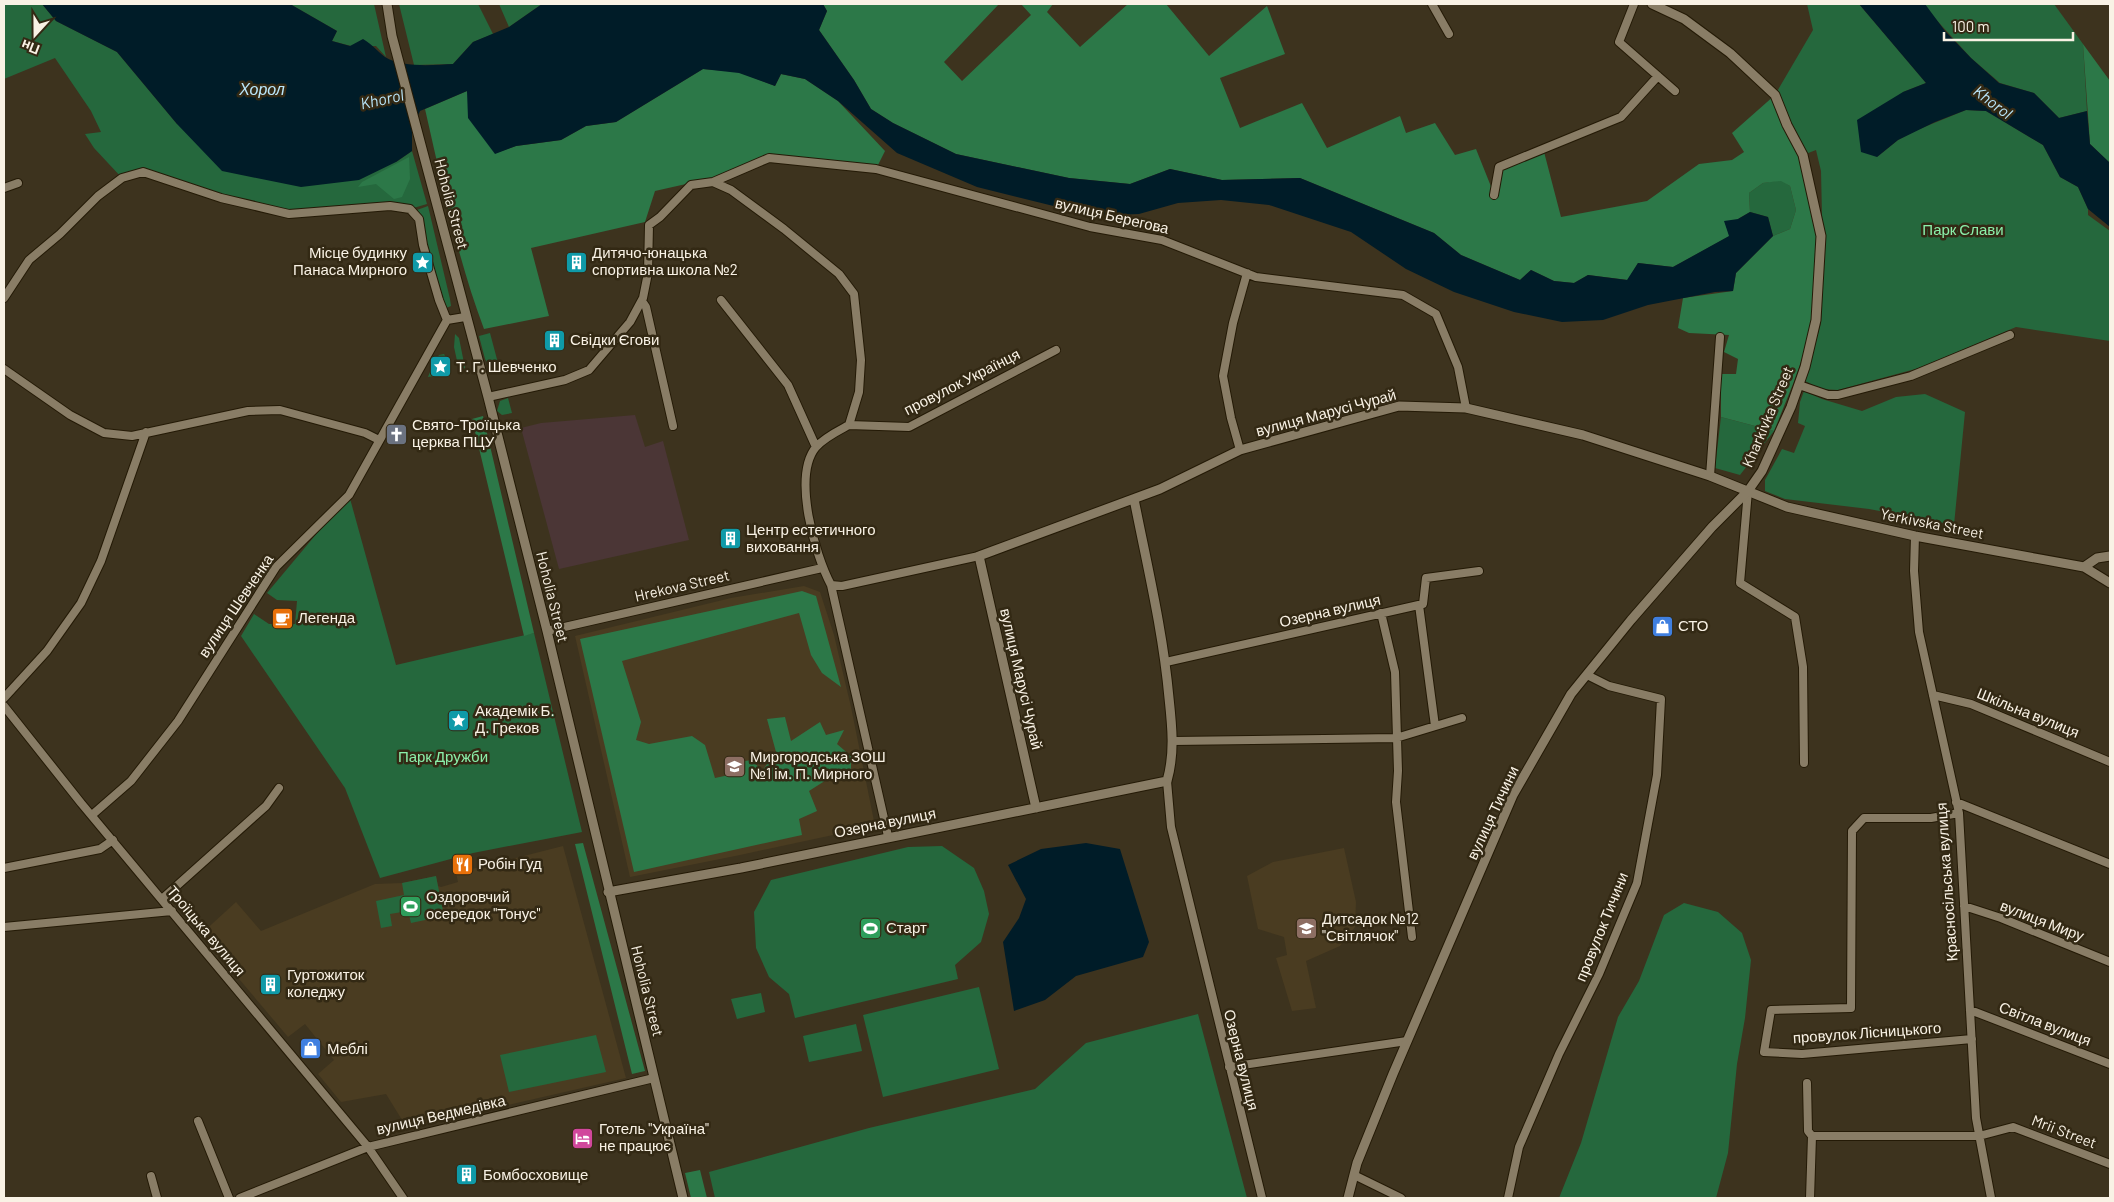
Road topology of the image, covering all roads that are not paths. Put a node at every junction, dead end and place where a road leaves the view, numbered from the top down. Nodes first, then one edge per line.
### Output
1 (387, 4) edge
2 (1432, 4) edge
3 (1634, 4) edge
4 (1652, 4) edge
5 (1449, 34) dead end
6 (1658, 76) junction
7 (1674, 91) dead end
8 (713, 182) junction
9 (18, 183) dead end
10 (4, 188) edge
11 (1494, 195) dead end
12 (1247, 273) junction
13 (4, 298) edge
14 (721, 300) dead end
15 (642, 301) junction
16 (466, 316) junction
17 (447, 320) junction
18 (2010, 335) dead end
19 (1720, 336) dead end
20 (1056, 350) dead end
21 (4, 369) edge
22 (1799, 385) junction
23 (488, 397) junction
24 (1466, 408) junction
25 (849, 425) junction
26 (673, 426) dead end
27 (146, 432) junction
28 (379, 440) junction
29 (816, 447) junction
30 (1240, 450) junction
31 (1710, 476) junction
32 (1748, 491) junction
33 (1134, 499) junction
34 (1916, 536) junction
35 (979, 556) junction
36 (2110, 556) edge
37 (2084, 567) junction
38 (822, 568) junction
39 (1479, 571) dead end
40 (2110, 583) edge
41 (831, 585) junction
42 (1419, 605) junction
43 (1382, 613) junction
44 (547, 631) junction
45 (1166, 662) junction
46 (1587, 675) junction
47 (1933, 695) junction
48 (4, 698) edge
49 (4, 706) edge
50 (1462, 718) dead end
51 (1435, 726) junction
52 (1396, 738) junction
53 (1173, 741) junction
54 (2110, 762) edge
55 (1804, 763) dead end
56 (1167, 781) junction
57 (279, 788) dead end
58 (1956, 802) junction
59 (1036, 808) junction
60 (1959, 813) junction
61 (92, 815) junction
62 (888, 836) junction
63 (113, 840) junction
64 (2110, 864) edge
65 (4, 868) edge
66 (608, 892) junction
67 (162, 899) junction
68 (1964, 906) junction
69 (172, 911) junction
70 (4, 927) edge
71 (1412, 938) dead end
72 (2110, 962) edge
73 (1970, 1010) junction
74 (1972, 1039) junction
75 (1407, 1041) junction
76 (2110, 1064) edge
77 (1229, 1067) junction
78 (654, 1078) junction
79 (1807, 1083) dead end
80 (198, 1121) dead end
81 (1812, 1136) junction
82 (1979, 1136) junction
83 (368, 1147) junction
84 (2110, 1164) edge
85 (1354, 1175) junction
86 (151, 1176) dead end
87 (157, 1198) edge
88 (229, 1198) edge
89 (240, 1198) edge
90 (403, 1198) edge
91 (683, 1198) edge
92 (1262, 1198) edge
93 (1348, 1198) edge
94 (1401, 1198) edge
95 (1508, 1198) edge
96 (1810, 1198) edge
97 (1991, 1198) edge

1 - 16 street, Hoholia Street
2 - 5 street
3 - 6 street
4 - 22 street, Kharkivka Street
6 - 7 street
6 - 11 street
8 - 12 street, вулиця Берегова
8 - 15 street, вулиця Берегова
8 - 25 street
9 - 10 street
12 - 24 street, вулиця Берегова
12 - 30 street
13 - 17 street
14 - 29 street
15 - 23 street
15 - 26 street
16 - 17 street
16 - 23 street, Hoholia Street
17 - 28 street, вулиця Шевченка
18 - 22 street
19 - 31 street
20 - 25 street, провулок Українця
21 - 27 street
22 - 32 street, Kharkivka Street
23 - 44 street, Hoholia Street
24 - 30 street, вулиця Марусі Чурай
24 - 31 street, вулиця Марусі Чурай
25 - 29 street
27 - 28 street
27 - 48 street
28 - 61 street, вулиця Шевченка
29 - 38 street
30 - 33 street, вулиця Марусі Чурай
31 - 32 street, вулиця Марусі Чурай
32 - 34 street, Yerkivska Street
32 - 46 street, вулиця Тичини
32 - 55 street
33 - 35 street, вулиця Марусі Чурай
33 - 45 street, Озерна вулиця
34 - 37 street, Yerkivska Street
34 - 47 street, Красносільська вулиця
35 - 41 street, вулиця Марусі Чурай
35 - 59 street, вулиця Марусі Чурай
36 - 37 street
37 - 40 street
38 - 41 street
38 - 44 street, Hrekova Street
39 - 42 street
41 - 62 street
42 - 43 street, Озерна вулиця
42 - 51 street
43 - 45 street, Озерна вулиця
43 - 52 street
44 - 66 street, Hoholia Street
45 - 53 street, Озерна вулиця
46 - 75 street, вулиця Тичини
46 - 95 street, провулок Тичини
47 - 54 street, Шкільна вулиця
47 - 58 street, Красносільська вулиця
49 - 61 street, Троїцька вулиця
50 - 51 street
51 - 52 street
52 - 53 street
52 - 71 street
53 - 56 street, Озерна вулиця
56 - 59 street, Озерна вулиця
56 - 77 street, Озерна вулиця
57 - 67 street
58 - 60 street, Красносільська вулиця
58 - 64 street
59 - 62 street, Озерна вулиця
60 - 68 street, Красносільська вулиця
60 - 74 street, провулок Лісницького
61 - 63 street, Троїцька вулиця
62 - 66 street, Озерна вулиця
63 - 65 street
63 - 67 street, Троїцька вулиця
66 - 78 street, Hoholia Street
67 - 69 street, Троїцька вулиця
68 - 72 street, вулиця Миру
68 - 73 street, Красносільська вулиця
69 - 70 street
69 - 83 street, Троїцька вулиця
73 - 74 street, Красносільська вулиця
73 - 76 street, Світла вулиця
74 - 82 street, Красносільська вулиця
75 - 77 street
75 - 85 street, вулиця Тичини
77 - 92 street, Озерна вулиця
78 - 83 street, вулиця Ведмедівка
78 - 91 street, Hoholia Street
79 - 81 street
80 - 88 street
81 - 82 street, Mrii Street
81 - 96 street
82 - 84 street, Mrii Street
82 - 97 street, Красносільська вулиця
83 - 89 street, вулиця Ведмедівка
83 - 90 street, Троїцька вулиця
85 - 93 street, вулиця Тичини
85 - 94 street
86 - 87 street

